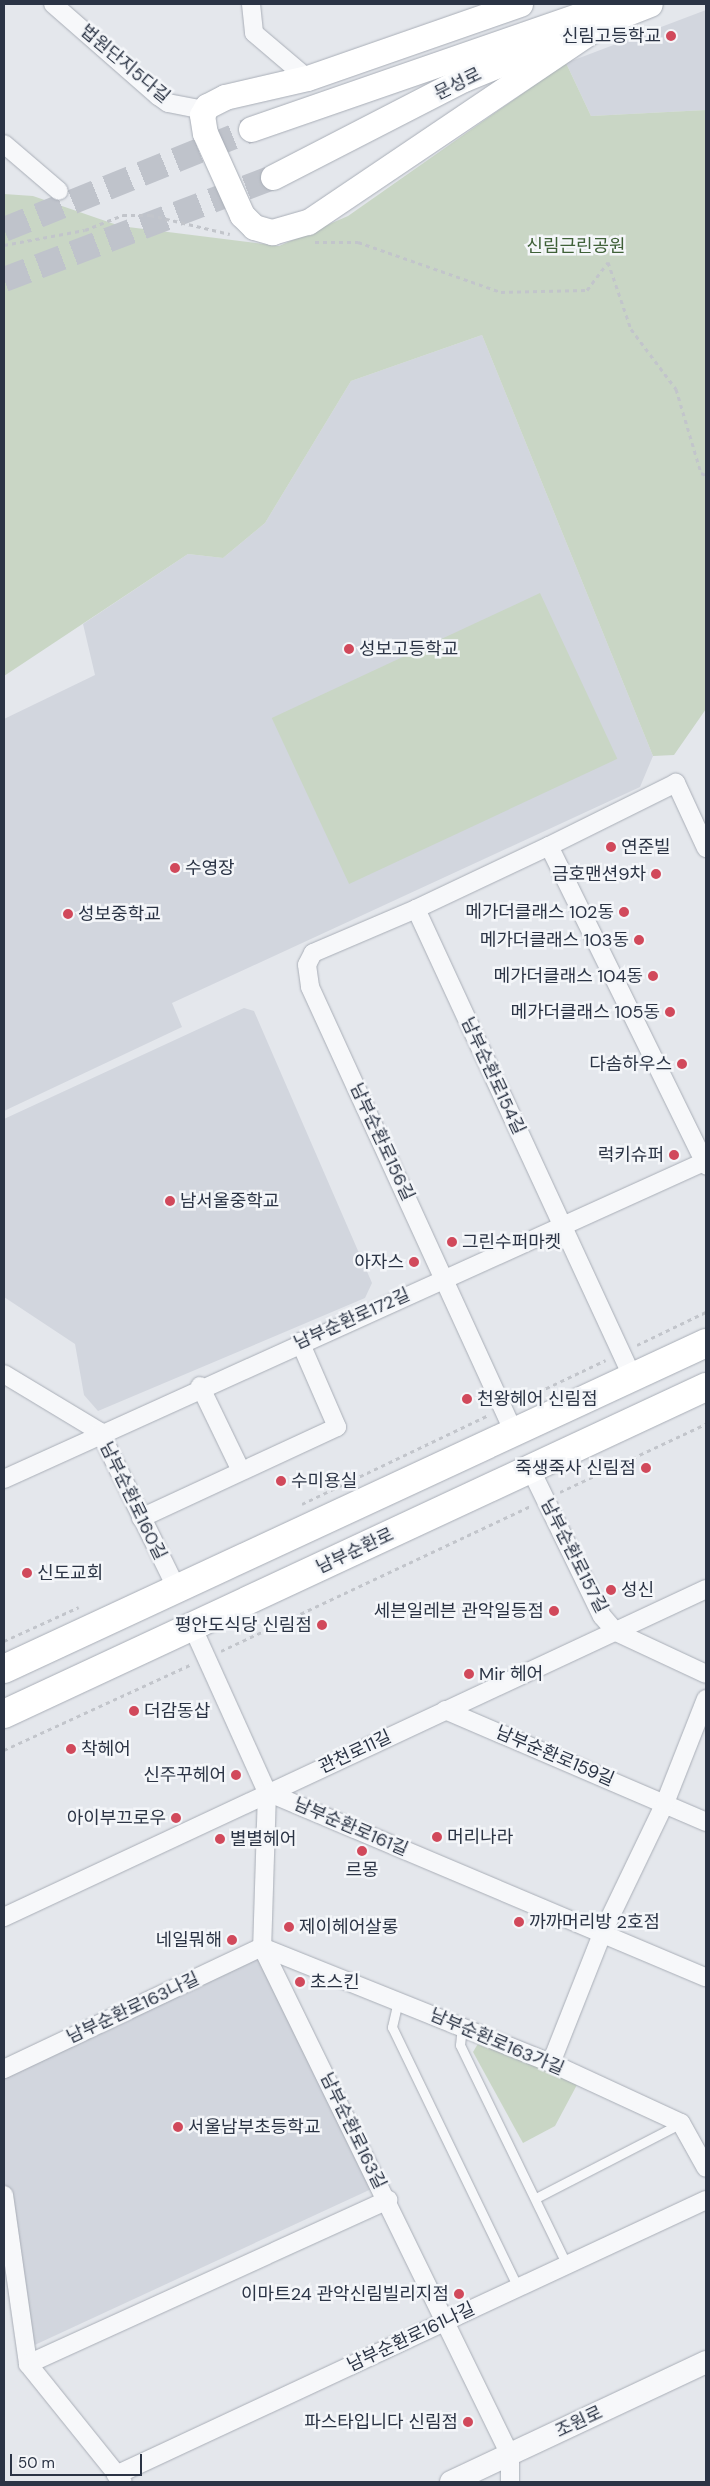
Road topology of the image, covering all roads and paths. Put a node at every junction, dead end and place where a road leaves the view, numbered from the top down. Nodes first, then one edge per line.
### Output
1 (52, 4) edge
2 (251, 4) edge
3 (520, 4) edge
4 (650, 4) edge
5 (609, 13) edge
6 (307, 78) junction
7 (203, 110) junction
8 (251, 130) tunnel mouth
9 (4, 144) edge
10 (273, 176) tunnel mouth
11 (59, 191) dead end
12 (234, 235) dead end
13 (310, 242) dead end
14 (4, 245) edge
15 (706, 476) edge
16 (549, 846) junction
17 (706, 848) edge
18 (416, 909) junction
19 (705, 1163) edge
20 (562, 1225) junction
21 (445, 1277) junction
22 (706, 1312) edge
23 (300, 1342) junction
24 (706, 1343) edge
25 (627, 1364) junction
26 (4, 1374) edge
27 (200, 1386) junction
28 (706, 1387) edge
29 (509, 1420) junction
30 (706, 1424) edge
31 (100, 1432) junction
32 (531, 1470) junction
33 (241, 1471) junction
34 (4, 1479) edge
35 (545, 1499) junction
36 (299, 1505) dead end
37 (141, 1518) junction
38 (177, 1589) junction
39 (706, 1589) edge
40 (85, 1605) dead end
41 (192, 1626) junction
42 (616, 1632) junction
43 (4, 1641) edge
44 (206, 1658) junction
45 (4, 1669) edge
46 (706, 1674) edge
47 (706, 1699) edge
48 (446, 1710) junction
49 (4, 1714) edge
50 (4, 1750) edge
51 (267, 1792) junction
52 (665, 1803) junction
53 (706, 1822) edge
54 (4, 1917) edge
55 (602, 1934) junction
56 (262, 1947) junction
57 (706, 1977) edge
58 (398, 2001) junction
59 (462, 2026) junction
60 (550, 2063) junction
61 (4, 2069) edge
62 (682, 2123) junction
63 (706, 2168) edge
64 (4, 2197) edge
65 (536, 2198) junction
66 (388, 2200) junction
67 (706, 2200) edge
68 (567, 2265) junction
69 (518, 2288) junction
70 (447, 2321) junction
71 (706, 2362) edge
72 (28, 2364) junction
73 (510, 2454) junction
74 (119, 2479) edge
75 (451, 2482) edge
76 (510, 2482) edge

1 - 7 street, 법원단지5다길
2 - 6 street
3 - 6 main road
4 - 5 main road, 문성로
5 - 7 main road
5 - 8 main road, 문성로
5 - 10 main road, 문성로
6 - 7 main road
9 - 11 street
12 - 14 path
13 - 15 path
16 - 17 street
16 - 18 street
16 - 19 street
18 - 20 street, 남부순환로154길
18 - 21 street, 남부순환로156길
19 - 20 street, 남부순환로172길
20 - 21 street, 남부순환로172길
20 - 25 street, 남부순환로154길
21 - 23 street, 남부순환로172길
21 - 29 street, 남부순환로156길
22 - 25 path
23 - 27 street, 남부순환로172길
23 - 33 street
24 - 25 main road
25 - 29 main road
25 - 29 path
26 - 31 street, 남부순환로160길
27 - 31 street, 남부순환로172길
27 - 33 street
28 - 32 main road, 남부순환로
29 - 36 path
29 - 38 main road
30 - 35 path
31 - 34 street, 남부순환로172길
31 - 37 street, 남부순환로160길
32 - 35 street, 남부순환로157길
32 - 41 main road, 남부순환로
33 - 37 street
35 - 42 street, 남부순환로157길
35 - 44 path
37 - 38 street, 남부순환로160길
38 - 45 main road
39 - 42 street, 관천로11길
40 - 43 path
41 - 44 street
41 - 49 main road, 남부순환로
42 - 46 street, 남부순환로157길
42 - 48 street, 관천로11길
44 - 50 path
44 - 51 street
47 - 52 street
48 - 51 street, 관천로11길
48 - 52 street, 남부순환로159길
51 - 54 street, 관천로11길
51 - 55 street, 남부순환로161길
51 - 56 street, 남부순환로163길
52 - 53 street, 남부순환로159길
52 - 55 street
55 - 57 street, 남부순환로161길
55 - 60 street
56 - 58 street, 남부순환로163가길
56 - 61 street, 남부순환로163나길
56 - 66 street, 남부순환로163길
58 - 59 street, 남부순환로163가길
58 - 69 lane
59 - 60 street, 남부순환로163가길
59 - 65 lane
60 - 62 street, 남부순환로163가길
62 - 63 street
62 - 65 lane
64 - 72 street
65 - 68 lane
66 - 70 street, 남부순환로163길
66 - 72 street
67 - 68 street, 남부순환로161나길
68 - 69 street, 남부순환로161나길
69 - 70 street, 남부순환로161나길
70 - 73 street, 남부순환로163길
70 - 74 street, 남부순환로161나길
71 - 73 street, 조원로
72 - 74 street
73 - 75 street, 조원로
73 - 76 street

